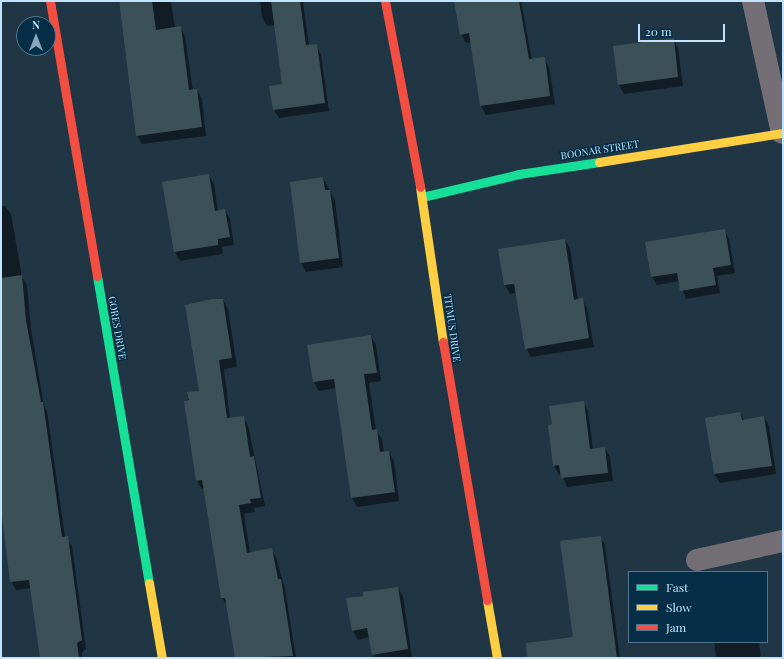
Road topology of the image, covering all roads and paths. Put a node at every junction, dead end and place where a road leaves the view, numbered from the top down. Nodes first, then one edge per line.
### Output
1 (50, 1) edge
2 (385, 1) edge
3 (753, 1) edge
4 (782, 133) edge
5 (422, 197) junction
6 (783, 541) edge
7 (697, 560) dead end
8 (162, 658) edge
9 (497, 658) edge

1 - 8 street, GORES DRIVE
2 - 5 street, TITMUS DRIVE
3 - 4 street
4 - 5 street, BOONAR STREET
5 - 9 street, TITMUS DRIVE
6 - 7 street

